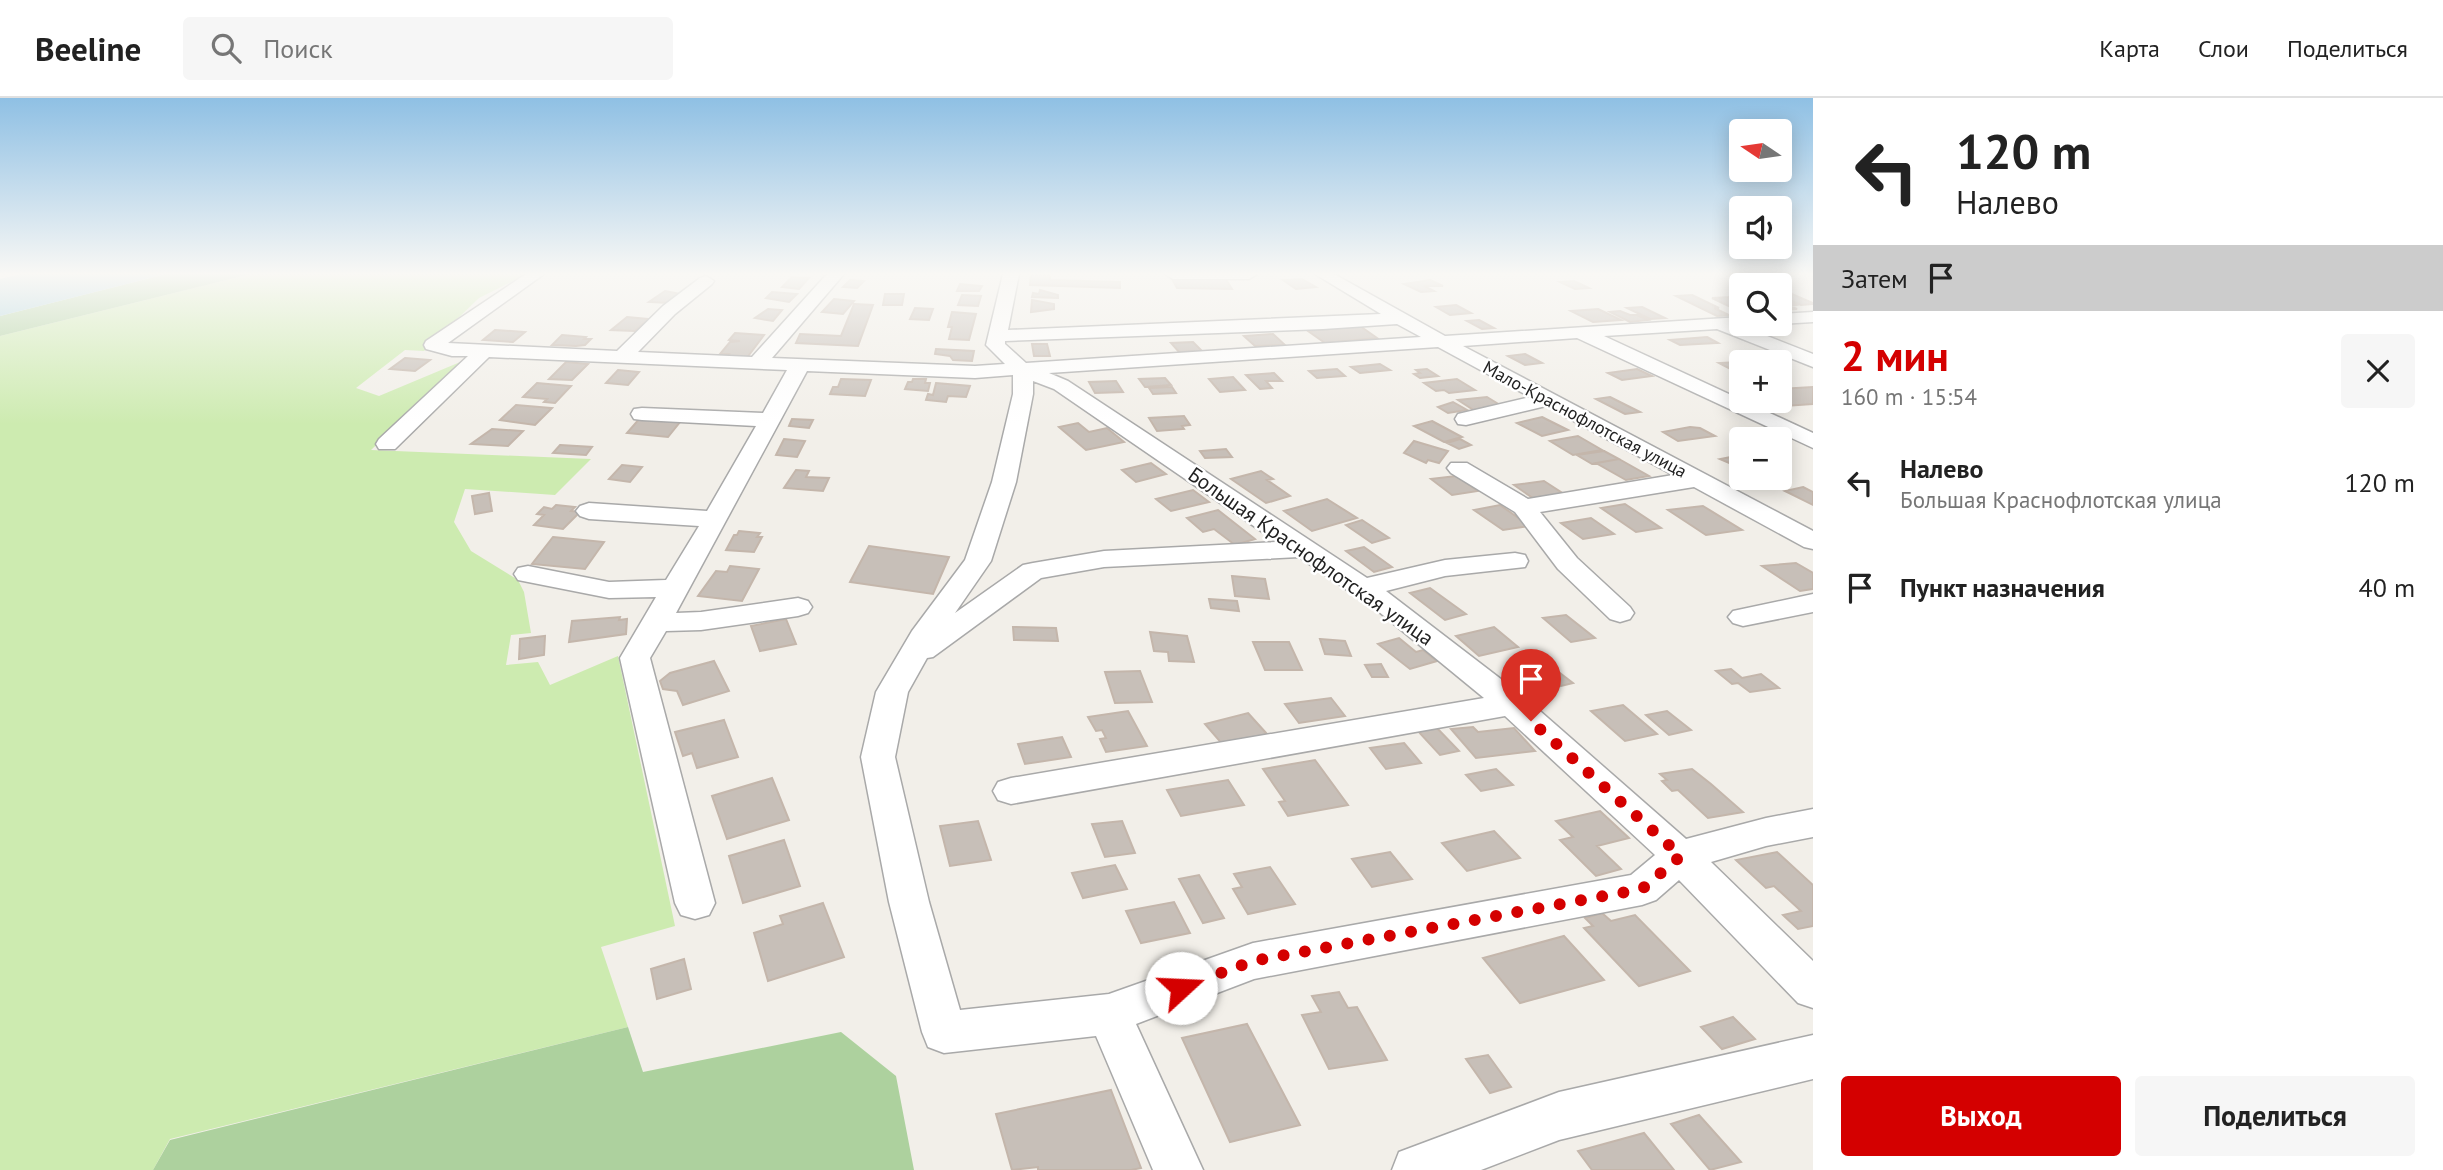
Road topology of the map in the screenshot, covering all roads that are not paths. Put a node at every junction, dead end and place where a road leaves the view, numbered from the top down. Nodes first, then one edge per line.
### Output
1 (463, 324) edge
2 (655, 324) edge
3 (792, 324) edge
4 (1000, 324) edge
5 (1322, 324) edge
6 (1412, 324) edge
7 (1721, 324) joint
8 (1577, 332) junction
9 (997, 336) junction
10 (1444, 342) junction
11 (485, 351) junction
12 (621, 358) junction
13 (1813, 360) edge
14 (758, 362) junction
15 (800, 365) junction
16 (1023, 370) junction
17 (1549, 399) junction
18 (642, 414) dead end
19 (1466, 419) dead end
20 (770, 420) junction
21 (1813, 441) edge
22 (387, 444) dead end
23 (1459, 468) dead end
24 (1696, 479) junction
25 (1524, 507) junction
26 (589, 511) dead end
27 (715, 519) junction
28 (1813, 541) edge
29 (1304, 549) junction
30 (1515, 561) dead end
31 (528, 574) dead end
32 (674, 588) junction
33 (1362, 588) junction
34 (1813, 603) edge
35 (798, 607) dead end
36 (1620, 613) dead end
37 (1744, 617) dead end
38 (655, 622) junction
39 (911, 658) junction
40 (1513, 704) junction
41 (1011, 791) dead end
42 (1813, 823) edge
43 (1681, 856) junction
44 (695, 903) dead end
45 (1813, 989) edge
46 (1108, 1014) junction
47 (1813, 1057) edge
48 (1178, 1170) edge
49 (1417, 1170) edge

1 - 11 street
2 - 12 street
3 - 14 street
4 - 9 street
5 - 9 street
6 - 10 street, Мало-Краснофлотская улица
7 - 8 street
7 - 13 street
8 - 10 street
8 - 21 street
9 - 16 street, Большая Краснофлотская улица
10 - 16 street
10 - 17 street, Мало-Краснофлотская улица
11 - 12 street
11 - 22 street
12 - 14 street
14 - 15 street
15 - 16 street
15 - 20 street
16 - 29 street, Большая Краснофлотская улица
16 - 39 street
17 - 19 street
17 - 24 street, Мало-Краснофлотская улица
18 - 20 street
20 - 27 street
23 - 25 street
24 - 25 street
24 - 28 street, Мало-Краснофлотская улица
25 - 36 street
26 - 27 street
27 - 32 street
29 - 33 street, Большая Краснофлотская улица
29 - 39 street
30 - 33 street
31 - 32 street
32 - 38 street
33 - 40 street, Большая Краснофлотская улица
34 - 37 street
35 - 38 street
38 - 44 street
39 - 46 street
40 - 41 street
40 - 43 street, Большая Краснофлотская улица
42 - 43 street
43 - 45 street, Большая Краснофлотская улица
43 - 46 street
46 - 48 street
47 - 49 street

